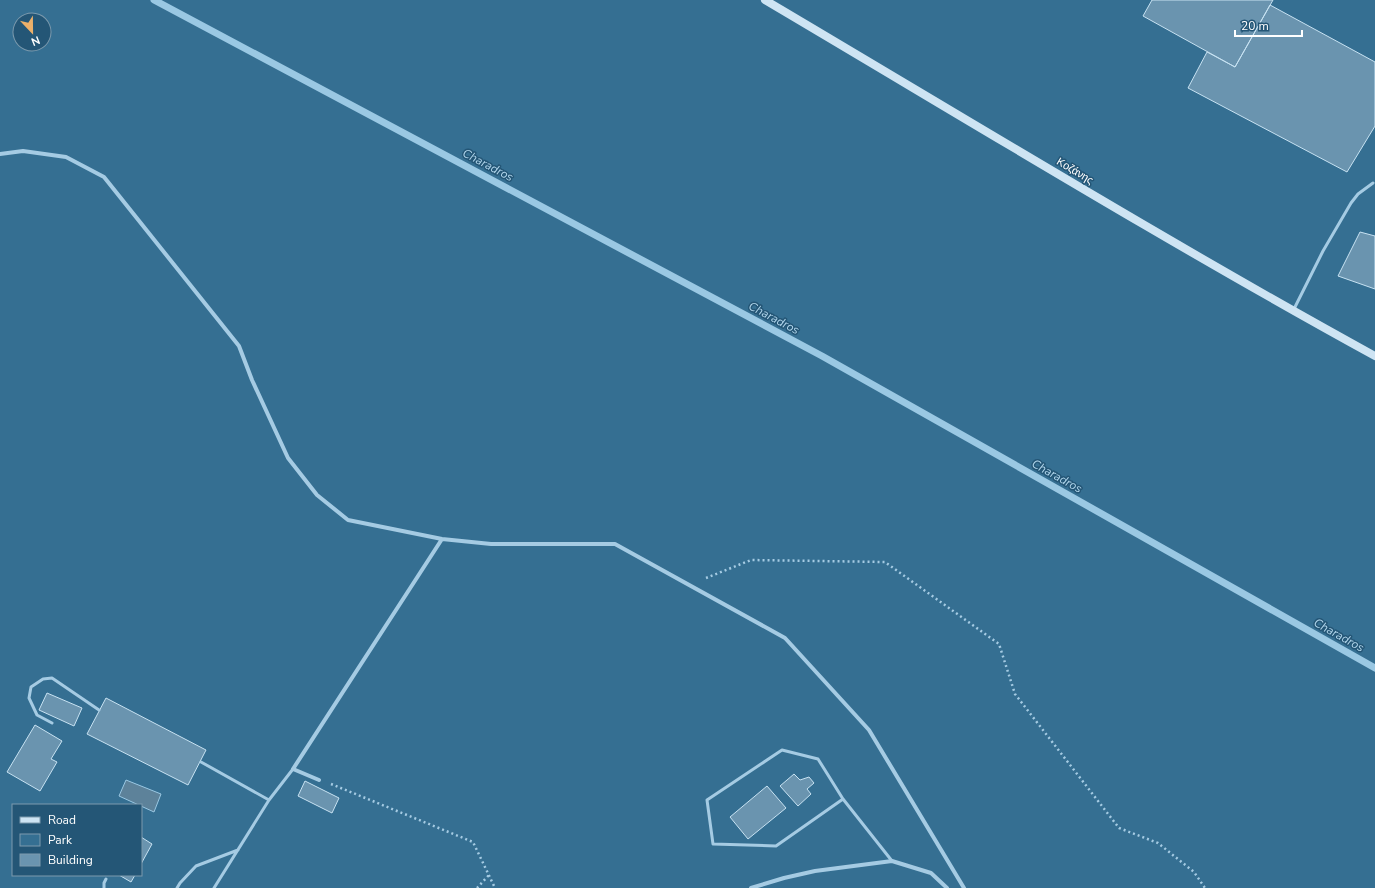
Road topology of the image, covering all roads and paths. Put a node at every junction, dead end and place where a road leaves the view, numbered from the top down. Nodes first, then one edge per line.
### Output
1 (766, 0) edge
2 (0, 154) edge
3 (1373, 183) dead end
4 (1294, 311) junction
5 (1375, 356) edge
6 (442, 539) junction
7 (689, 585) junction
8 (100, 710) dead end
9 (52, 722) dead end
10 (200, 762) dead end
11 (293, 769) junction
12 (319, 780) joint
13 (843, 799) junction
14 (269, 800) junction
15 (238, 850) junction
16 (892, 861) junction
17 (489, 875) junction
18 (106, 879) dead end
19 (104, 888) edge
20 (177, 888) edge
21 (214, 888) edge
22 (477, 888) edge
23 (495, 888) edge
24 (752, 888) edge
25 (947, 888) edge
26 (964, 888) edge
27 (1204, 888) edge

1 - 4 street, Κοζάνης
2 - 6 street
3 - 4 lane
4 - 5 street, Κοζάνης
6 - 7 street
6 - 11 street
7 - 26 street
7 - 27 path
8 - 9 lane
10 - 14 lane
11 - 12 street
11 - 14 lane
12 - 17 path
13 - 13 lane
13 - 16 lane
14 - 15 lane
15 - 20 lane
15 - 21 lane
16 - 24 street
16 - 25 street
17 - 22 path
17 - 23 path
18 - 19 lane

